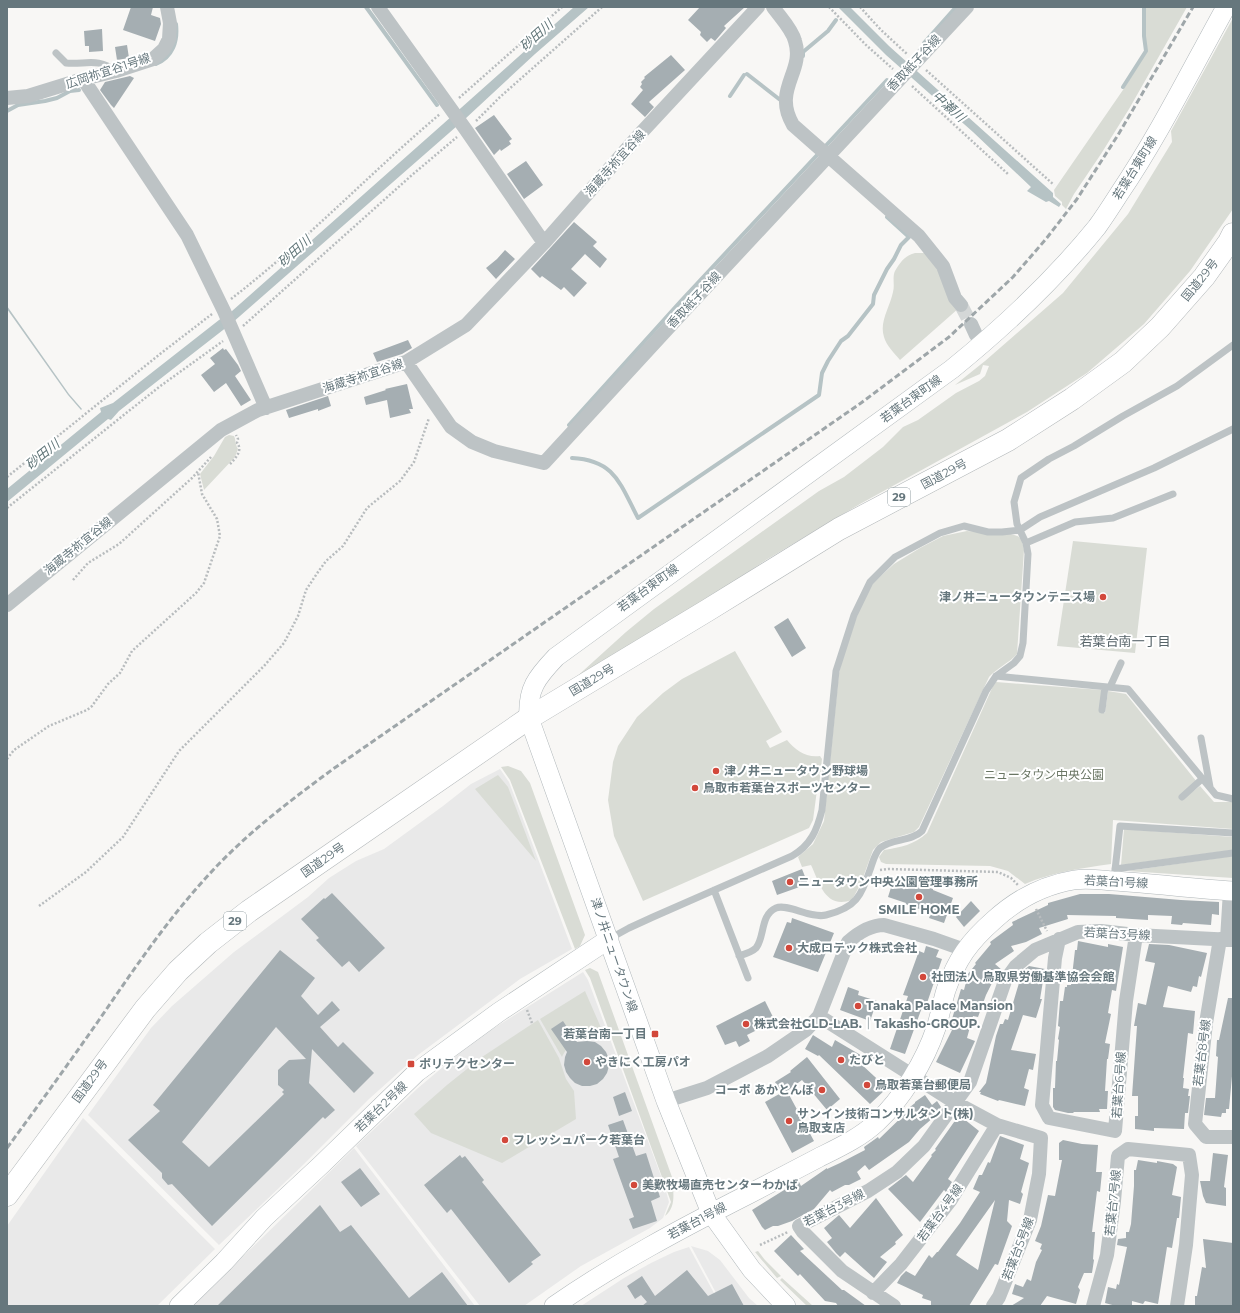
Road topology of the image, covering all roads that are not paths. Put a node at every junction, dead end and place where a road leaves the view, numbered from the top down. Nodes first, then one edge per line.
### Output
1 (167, 7) edge
2 (378, 7) edge
3 (758, 7) edge
4 (773, 7) edge
5 (967, 7) edge
6 (1226, 7) edge
7 (56, 53) dead end
8 (116, 71) junction
9 (84, 79) junction
10 (7, 98) edge
11 (828, 156) junction
12 (1233, 234) edge
13 (544, 243) junction
14 (961, 305) tunnel mouth
15 (1233, 345) edge
16 (406, 362) junction
17 (266, 408) junction
18 (1233, 429) edge
19 (1173, 494) dead end
20 (1020, 530) junction
21 (1026, 543) junction
22 (7, 605) edge
23 (1121, 663) dead end
24 (996, 676) junction
25 (1108, 687) junction
26 (1102, 710) dead end
27 (530, 718) junction
28 (1201, 738) dead end
29 (1202, 779) junction
30 (1211, 790) junction
31 (1182, 797) dead end
32 (1233, 799) edge
33 (1233, 833) edge
34 (1233, 853) edge
35 (1114, 875) junction
36 (714, 890) junction
37 (1231, 891) edge
38 (1136, 935) junction
39 (609, 939) junction
40 (1227, 940) edge
41 (1056, 941) junction
42 (965, 950) junction
43 (739, 956) junction
44 (748, 978) dead end
45 (819, 1016) junction
46 (913, 1075) junction
47 (666, 1101) junction
48 (956, 1103) junction
49 (997, 1125) junction
50 (1233, 1137) edge
51 (7, 1194) edge
52 (711, 1213) junction
53 (873, 1293) junction
54 (179, 1306) edge
55 (554, 1306) edge
56 (786, 1306) edge
57 (894, 1306) edge
58 (993, 1306) edge
59 (1094, 1306) edge
60 (1176, 1306) edge

1 - 8 street, 広岡祢宜谷1号線
2 - 13 street
3 - 13 street, 海蔵寺祢宜谷線
4 - 11 street
5 - 11 street, 香取紙子谷線
6 - 27 street, 若葉台東町線
7 - 8 lane
8 - 9 street, 広岡祢宜谷1号線
9 - 10 street, 広岡祢宜谷1号線
9 - 17 street
11 - 14 street
11 - 16 street, 香取紙子谷線
12 - 27 highway, 国道29号 / 29
13 - 16 street, 海蔵寺祢宜谷線
15 - 20 lane
16 - 17 street, 海蔵寺祢宜谷線
17 - 22 street, 海蔵寺祢宜谷線
18 - 20 lane
19 - 21 lane
20 - 21 lane
20 - 36 lane
21 - 24 lane
23 - 25 lane
24 - 25 lane
24 - 43 lane
25 - 26 lane
25 - 29 lane
27 - 39 street, 津ノ井ニュータウン線
27 - 51 highway, 国道29号 / 29
28 - 30 lane
29 - 30 lane
29 - 31 lane
30 - 32 lane
33 - 35 lane
34 - 35 lane
35 - 37 street, 若葉台1号線
35 - 42 street, 若葉台1号線
36 - 39 lane
36 - 43 lane
37 - 40 street, 若葉台8号線
38 - 40 street, 若葉台3号線
38 - 41 street, 若葉台3号線
38 - 41 street, 若葉台6号線
39 - 47 street, 津ノ井ニュータウン線
39 - 54 street, 若葉台2号線
40 - 50 street, 若葉台8号線
41 - 48 street, 若葉台3号線
42 - 45 street
42 - 46 street, 若葉台1号線
43 - 44 lane
45 - 46 street
45 - 47 street
46 - 48 street
46 - 52 street, 若葉台1号線
47 - 52 street, 津ノ井ニュータウン線
48 - 49 street, 若葉台5号線
48 - 53 street, 若葉台3号線
49 - 53 street, 若葉台4号線
49 - 58 street, 若葉台5号線
52 - 55 street, 若葉台1号線
52 - 56 street, 津ノ井ニュータウン線
53 - 57 street, 若葉台3号線
59 - 60 street, 若葉台7号線

